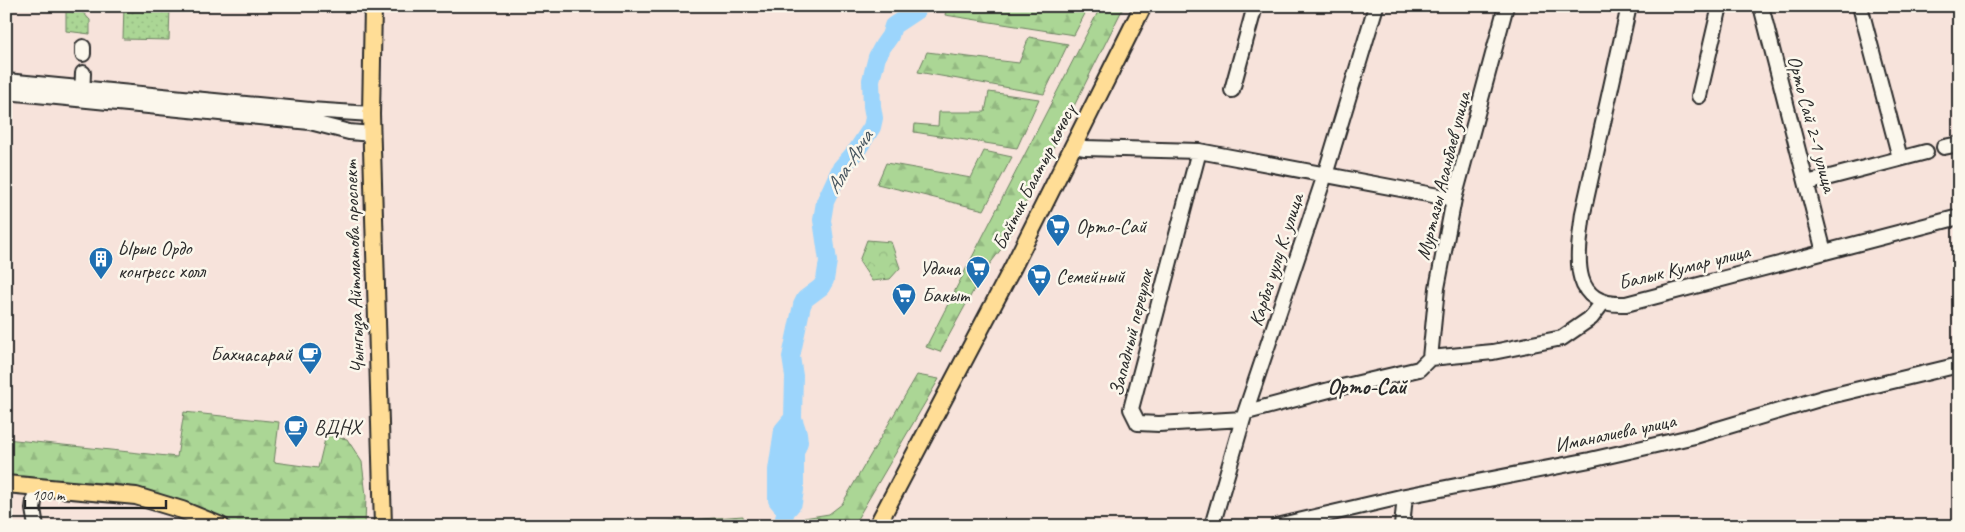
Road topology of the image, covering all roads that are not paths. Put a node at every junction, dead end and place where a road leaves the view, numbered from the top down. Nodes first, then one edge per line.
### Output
1 (373, 6) edge
2 (1143, 6) edge
3 (1254, 6) edge
4 (1376, 6) edge
5 (1506, 6) edge
6 (1629, 6) edge
7 (1720, 6) edge
8 (1761, 6) edge
9 (1860, 6) edge
10 (82, 73) dead end
11 (6, 81) edge
12 (1232, 90) dead end
13 (6, 92) edge
14 (82, 94) junction
15 (1699, 96) dead end
16 (371, 114) junction
17 (310, 116) junction
18 (372, 134) junction
19 (1959, 144) edge
20 (1074, 146) junction
21 (1944, 147) dead end
22 (1199, 151) junction
23 (1926, 152) dead end
24 (1900, 158) junction
25 (1325, 175) junction
26 (1807, 183) junction
27 (1454, 200) junction
28 (1959, 217) edge
29 (1824, 252) junction
30 (1603, 302) junction
31 (1430, 358) junction
32 (1959, 365) edge
33 (1245, 416) junction
34 (6, 484) edge
35 (36, 486) junction
36 (1405, 496) junction
37 (36, 526) edge
38 (221, 526) edge
39 (383, 526) edge
40 (877, 526) edge
41 (1212, 526) edge
42 (1277, 526) edge
43 (1402, 526) edge

1 - 16 main road, Чынгыза Айтматова проспект
2 - 20 main road, Байтик Баатыр көчөсү
3 - 12 street
4 - 25 street, Карбоз уулу К. улица
5 - 27 street, Муртазы Асанбаев улица
6 - 30 street, Балык Кумар улица
7 - 15 street
8 - 26 street, Орто Сай 2-1 улица
9 - 24 street
10 - 14 street
11 - 14 street
13 - 14 street
14 - 17 street
16 - 17 street
16 - 18 main road, Чынгыза Айтматова проспект
17 - 18 street
18 - 39 main road, Чынгыза Айтматова проспект
19 - 21 street
20 - 22 street
20 - 40 main road, Байтик Баатыр көчөсү
22 - 25 street
22 - 33 street, Западный переулок
23 - 24 street
24 - 26 street
25 - 27 street
25 - 33 street, Карбоз уулу К. улица
26 - 29 street, Орто Сай 2-1 улица
27 - 31 street, Муртазы Асанбаев улица
28 - 29 street, Балык Кумар улица
29 - 30 street, Балык Кумар улица
30 - 31 street
31 - 33 street
32 - 36 street, Иманалиева улица
33 - 41 street, Карбоз уулу К. улица
34 - 35 main road
35 - 37 street
35 - 38 main road
36 - 42 street, Иманалиева улица
36 - 43 street

